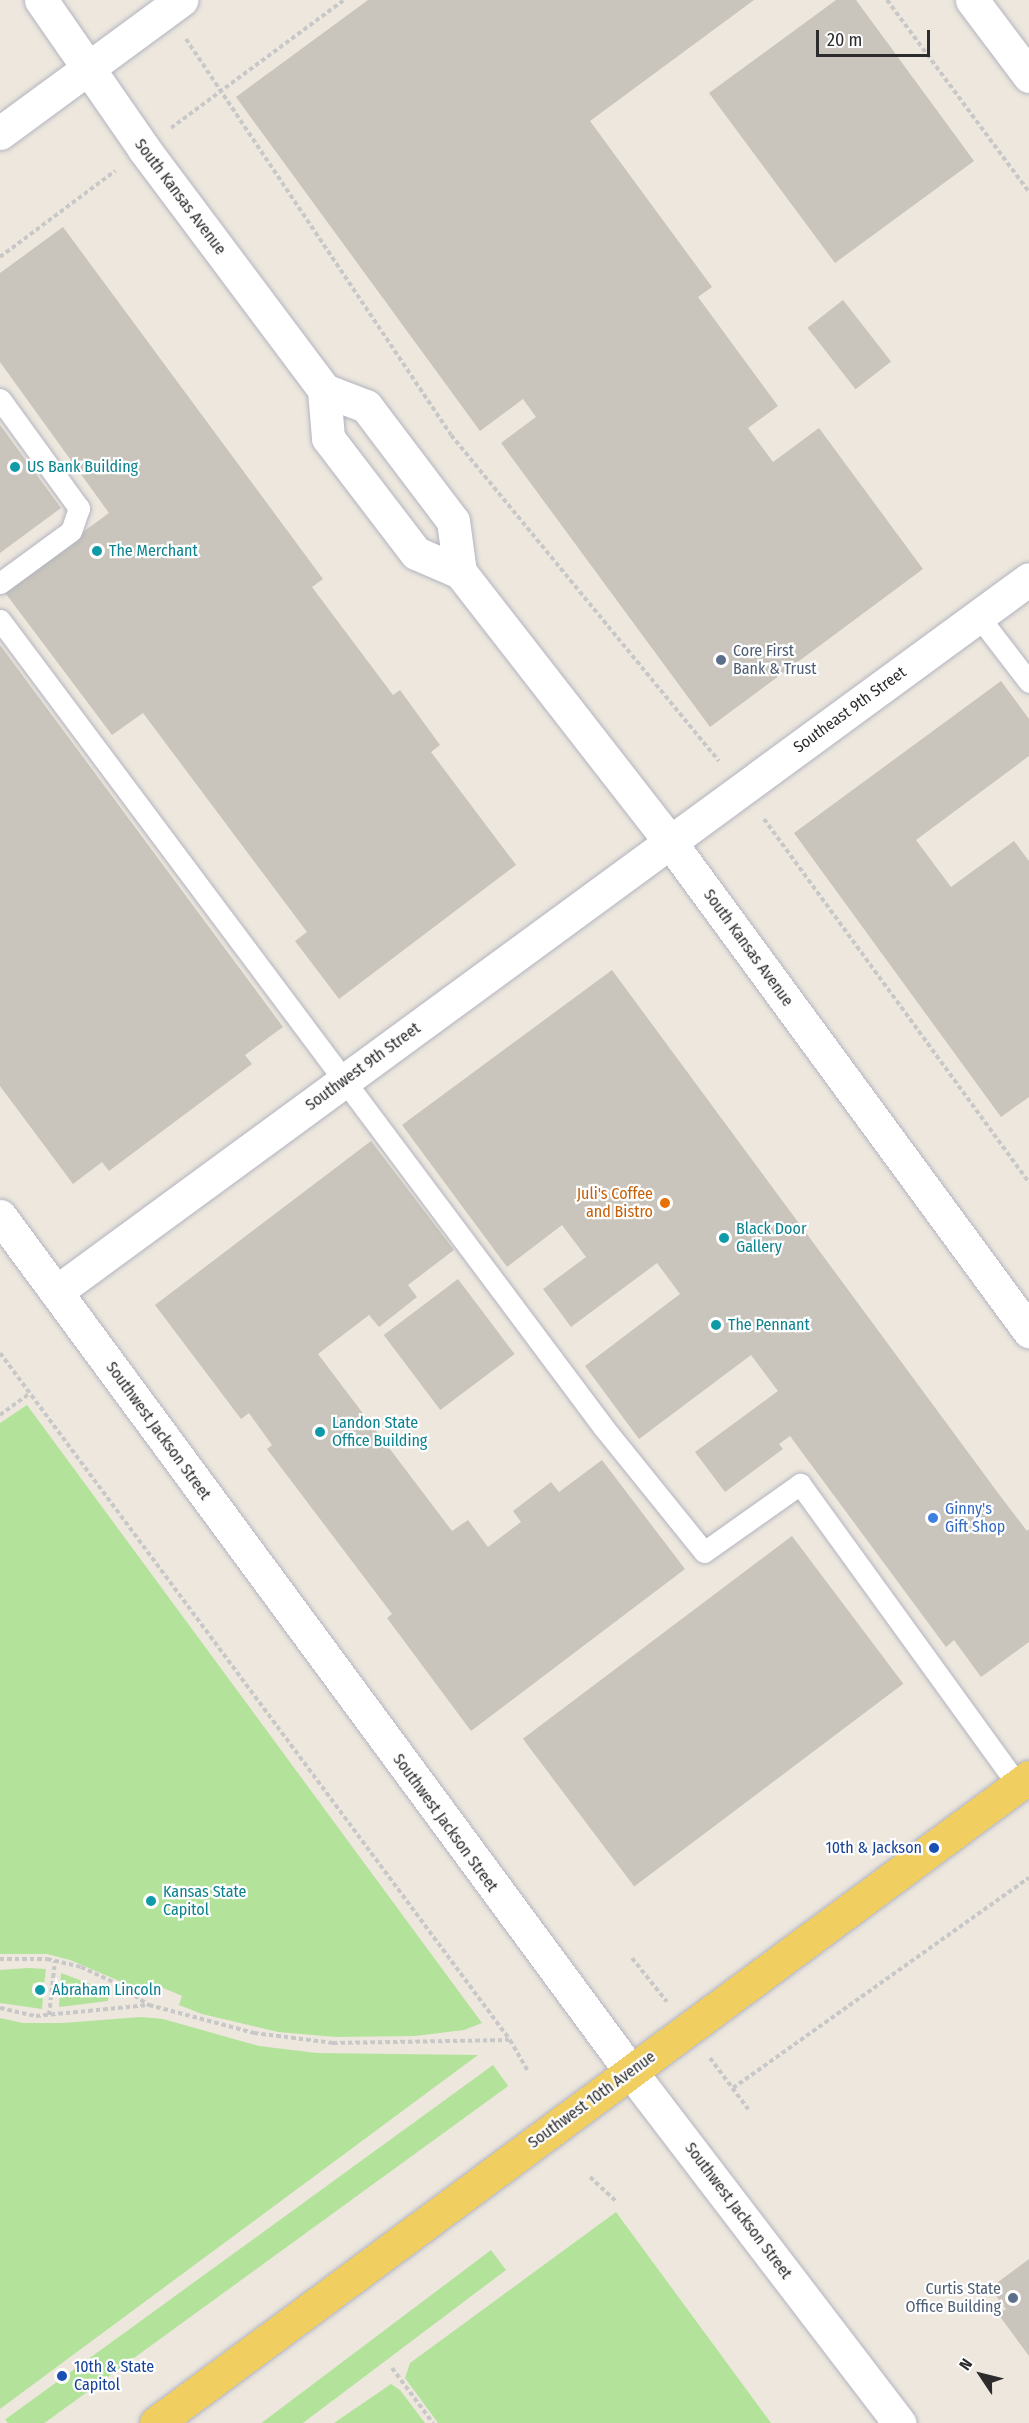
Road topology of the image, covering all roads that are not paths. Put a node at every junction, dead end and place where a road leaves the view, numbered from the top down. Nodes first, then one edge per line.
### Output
1 (40, 0) edge
2 (979, 2) edge
3 (173, 6) edge
4 (88, 69) junction
5 (1029, 76) edge
6 (0, 133) edge
7 (324, 390) junction
8 (0, 399) edge
9 (460, 572) junction
10 (1029, 579) edge
11 (0, 583) edge
12 (979, 617) junction
13 (0, 620) edge
14 (1029, 682) edge
15 (670, 842) junction
16 (346, 1079) junction
17 (0, 1216) edge
18 (56, 1292) junction
19 (1029, 1331) edge
20 (1024, 1781) edge
21 (631, 2072) junction
22 (156, 2423) edge
23 (899, 2423) edge

1 - 4 main road, South Kansas Avenue
2 - 5 main road
3 - 4 main road
4 - 6 main road
4 - 7 main road, South Kansas Avenue
7 - 9 main road
7 - 9 main road, South Kansas Avenue
8 - 11 lane
9 - 15 main road, South Kansas Avenue
10 - 12 main road, Southeast 9th Street
12 - 14 lane
12 - 15 main road, Southeast 9th Street
13 - 16 lane
15 - 16 main road, Southwest 9th Street
15 - 19 main road, South Kansas Avenue
16 - 18 main road, Southwest 9th Street
16 - 20 lane
17 - 18 main road, Southwest Jackson Street
18 - 21 main road, Southwest Jackson Street
20 - 21 main road, Southwest 10th Avenue
21 - 22 main road, Southwest 10th Avenue
21 - 23 main road, Southwest Jackson Street

